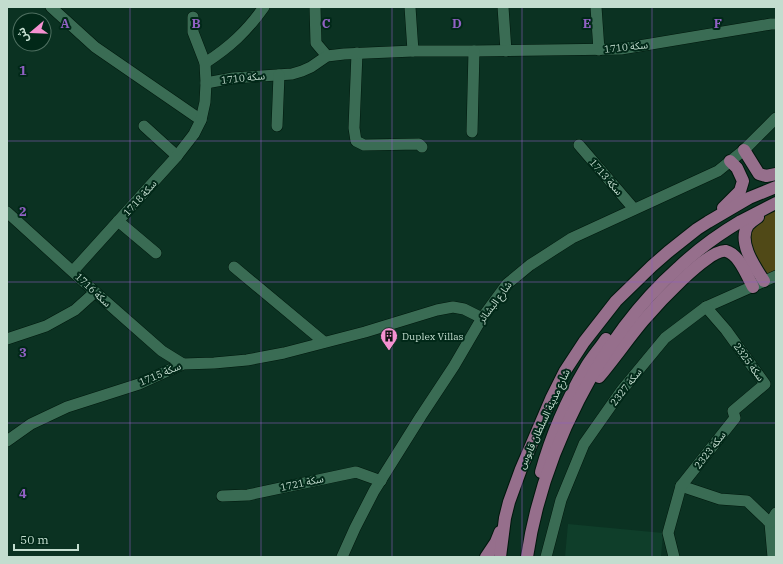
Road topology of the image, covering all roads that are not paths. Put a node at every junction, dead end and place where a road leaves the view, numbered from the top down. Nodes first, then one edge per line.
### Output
1 (51, 7) edge
2 (264, 7) edge
3 (315, 7) edge
4 (410, 7) edge
5 (504, 7) edge
6 (596, 7) edge
7 (193, 17) dead end
8 (776, 24) edge
9 (600, 50) junction
10 (413, 51) junction
11 (474, 51) junction
12 (506, 51) junction
13 (357, 53) junction
14 (327, 56) junction
15 (205, 63) junction
16 (279, 75) junction
17 (206, 83) junction
18 (776, 118) edge
19 (201, 120) junction
20 (144, 126) dead end
21 (277, 126) dead end
22 (472, 132) dead end
23 (579, 145) dead end
24 (422, 147) dead end
25 (744, 150) junction
26 (177, 156) junction
27 (730, 161) junction
28 (776, 174) edge
29 (776, 187) edge
30 (776, 203) edge
31 (634, 209) junction
32 (7, 212) edge
33 (118, 221) junction
34 (708, 222) junction
35 (156, 252) dead end
36 (234, 267) dead end
37 (678, 267) junction
38 (73, 271) junction
39 (776, 276) edge
40 (764, 281) junction
41 (753, 287) junction
42 (94, 292) junction
43 (706, 307) junction
44 (482, 318) junction
45 (7, 339) edge
46 (324, 342) junction
47 (183, 364) junction
48 (577, 404) junction
49 (733, 411) joint
50 (7, 441) edge
51 (381, 481) junction
52 (681, 486) junction
53 (222, 496) dead end
54 (776, 513) edge
55 (505, 518) junction
56 (770, 523) junction
57 (344, 556) edge
58 (486, 557) edge
59 (500, 557) edge
60 (520, 557) edge
61 (527, 557) edge
62 (546, 557) edge
63 (674, 557) edge
64 (773, 557) edge

1 - 19 street
2 - 15 street
3 - 14 street
4 - 10 street
5 - 12 street
6 - 9 street
7 - 15 street, سكة 1718
8 - 9 street, سكة 1710
9 - 12 street, سكة 1710
10 - 11 street, سكة 1710
10 - 13 street, سكة 1710
11 - 12 street, سكة 1710
11 - 22 street
13 - 14 street, سكة 1710
13 - 24 street
14 - 16 street, سكة 1710
15 - 17 street, سكة 1718
16 - 17 street, سكة 1710
16 - 21 street, سكة 1710
17 - 19 street, سكة 1718
18 - 25 street, شارع البشائر
19 - 26 street, سكة 1718
20 - 26 street
23 - 31 street, سكة 1713
25 - 27 street, شارع البشائر
25 - 28 main road
26 - 33 street, سكة 1718
27 - 31 street, شارع البشائر
27 - 34 main road
29 - 34 main road, شارع مدينة السلطان قابوس
30 - 37 main road
30 - 40 main road
31 - 44 street, شارع البشائر
32 - 38 street, سكة 1716
33 - 35 street
33 - 38 street, سكة 1718
34 - 55 main road, شارع مدينة السلطان قابوس
36 - 46 street
37 - 48 main road
37 - 60 main road
38 - 42 street, سكة 1716
39 - 40 street, سكة 2327
40 - 41 street, سكة 2327
41 - 43 street, سكة 2327
41 - 48 main road
42 - 45 street
42 - 47 street, سكة 1716
43 - 49 street, سكة 2325
43 - 62 street, سكة 2327
44 - 46 street, سكة 1715
44 - 51 street, شارع البشائر
46 - 47 street, سكة 1715
47 - 50 street, سكة 1715
48 - 61 main road
49 - 52 street, سكة 2323
51 - 53 street, سكة 1721
51 - 57 street, شارع البشائر
52 - 56 street
52 - 63 street, سكة 2323
54 - 56 street
55 - 58 main road
55 - 59 main road, شارع مدينة السلطان قابوس
56 - 64 street

